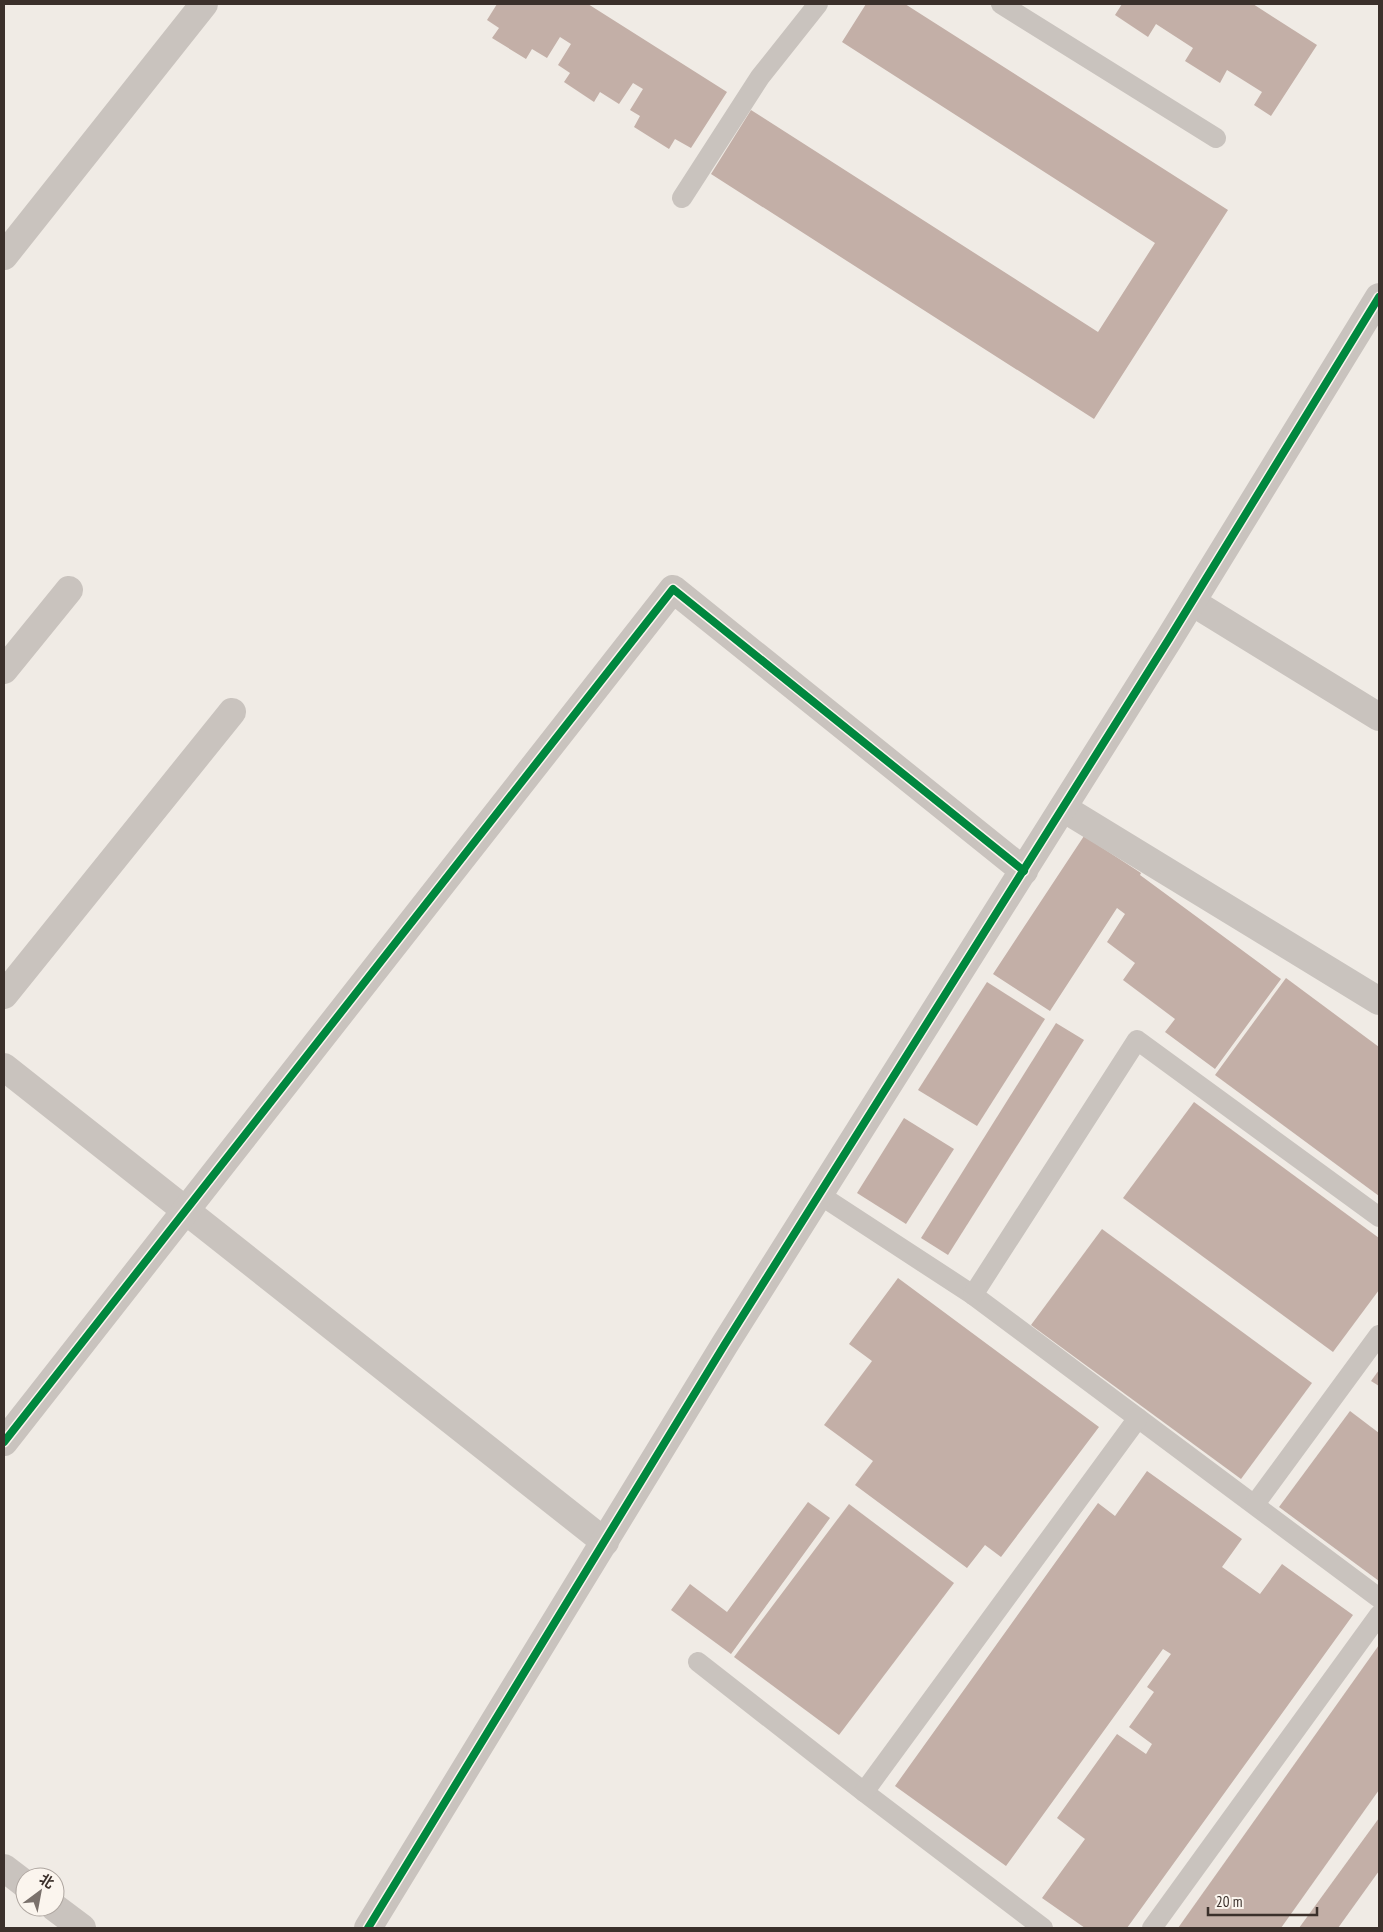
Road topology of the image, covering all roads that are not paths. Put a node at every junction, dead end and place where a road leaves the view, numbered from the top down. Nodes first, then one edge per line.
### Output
1 (204, 4) edge
2 (818, 4) edge
3 (1001, 4) edge
4 (1216, 138) dead end
5 (682, 198) dead end
6 (4, 256) edge
7 (1379, 297) edge
8 (69, 590) dead end
9 (1192, 602) junction
10 (4, 670) edge
11 (232, 712) dead end
12 (1379, 717) edge
13 (1063, 808) junction
14 (1024, 871) junction
15 (4, 995) edge
16 (1379, 1001) edge
17 (4, 1067) edge
18 (820, 1195) junction
19 (185, 1210) junction
20 (1379, 1217) edge
21 (973, 1295) junction
22 (1379, 1336) edge
23 (1138, 1418) junction
24 (4, 1442) edge
25 (1255, 1504) junction
26 (605, 1542) junction
27 (1379, 1598) edge
28 (1379, 1615) edge
29 (698, 1662) dead end
30 (864, 1792) junction
31 (4, 1868) edge
32 (15, 1876) edge
33 (65, 1915) edge
34 (82, 1928) edge
35 (368, 1928) edge
36 (1043, 1928) edge
37 (1152, 1928) edge

1 - 6 street
2 - 5 lane
3 - 4 lane
7 - 9 street
8 - 10 street
9 - 12 street
9 - 13 street
11 - 15 street
13 - 14 street
13 - 16 street
14 - 18 street
14 - 19 street
17 - 19 street
18 - 21 lane
18 - 26 street
19 - 24 street
19 - 26 street
20 - 21 lane
21 - 23 lane
22 - 25 lane
23 - 25 lane
23 - 30 lane
25 - 27 lane
26 - 35 street
28 - 37 lane
29 - 30 lane
30 - 36 lane
31 - 32 street
33 - 34 street

